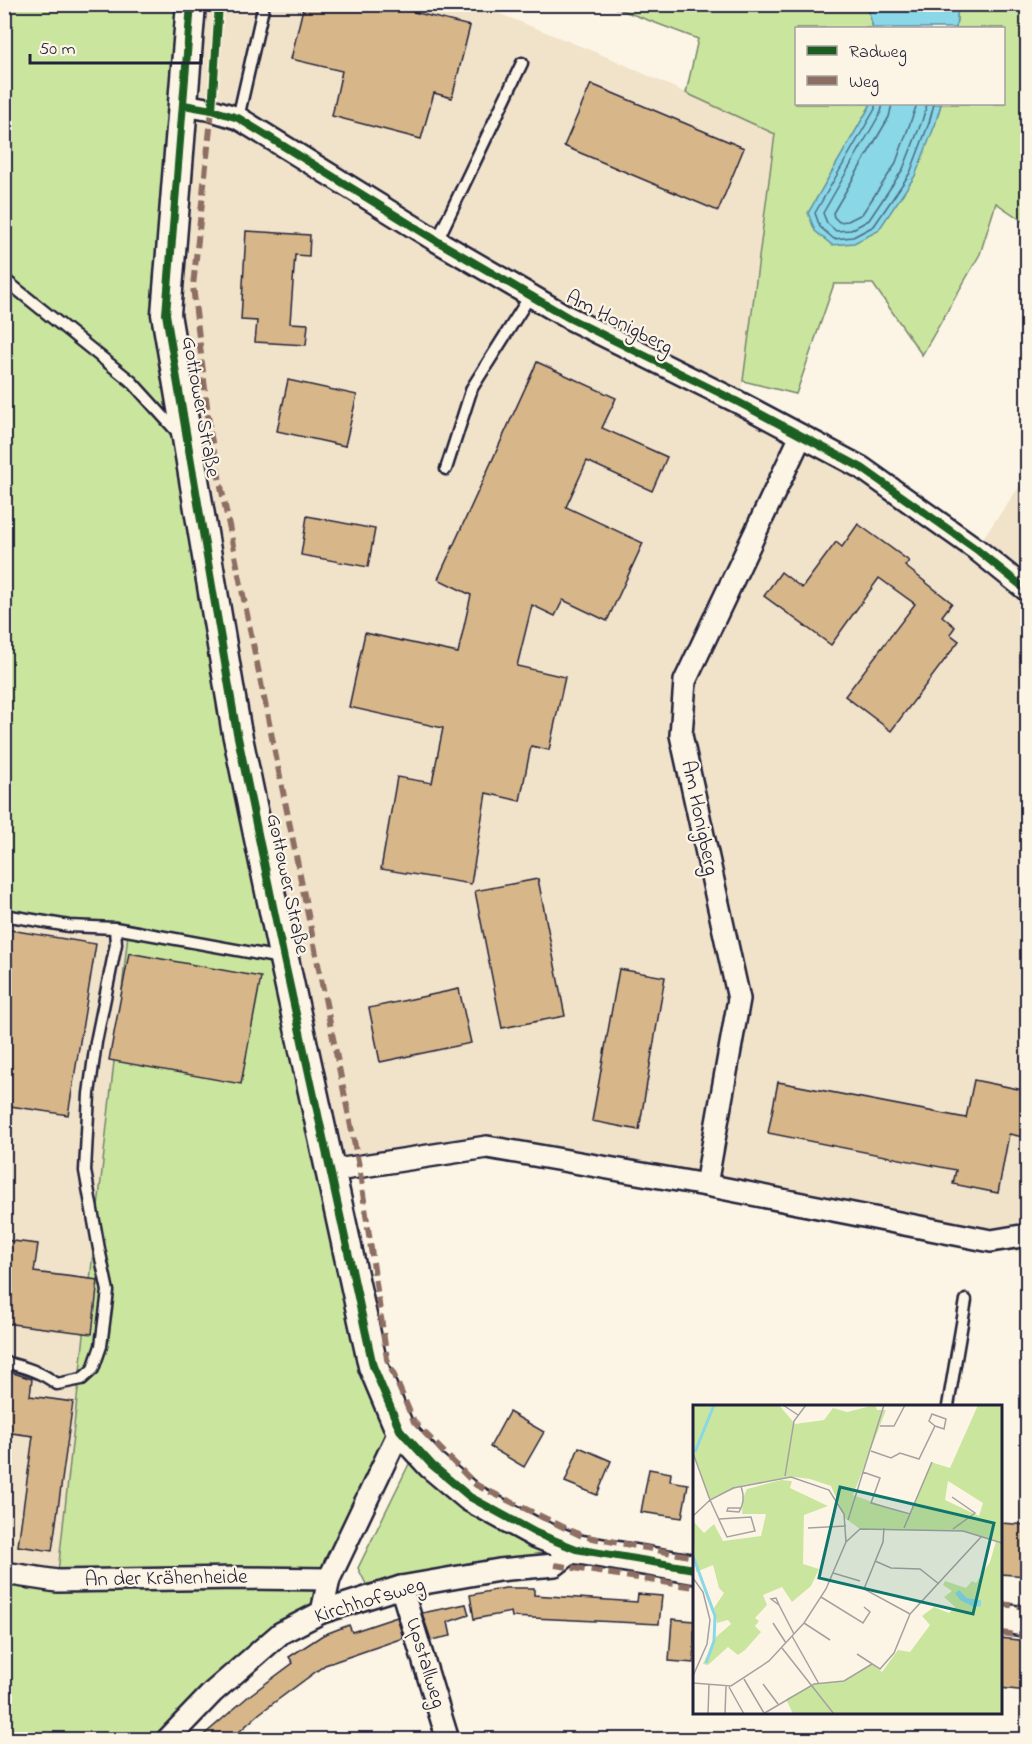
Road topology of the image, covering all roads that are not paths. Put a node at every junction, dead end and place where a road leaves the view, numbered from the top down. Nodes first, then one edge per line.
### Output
1 (191, 4) edge
2 (264, 4) edge
3 (522, 63) dead end
4 (184, 105) junction
5 (238, 118) junction
6 (437, 241) junction
7 (4, 279) edge
8 (530, 296) junction
9 (801, 436) junction
10 (188, 444) junction
11 (446, 469) dead end
12 (1028, 591) edge
13 (4, 915) edge
14 (115, 928) junction
15 (284, 959) junction
16 (330, 1171) junction
17 (706, 1185) junction
18 (1028, 1235) edge
19 (966, 1300) dead end
20 (4, 1362) edge
21 (948, 1405) edge
22 (400, 1430) junction
23 (576, 1549) junction
24 (693, 1569) edge
25 (4, 1573) edge
26 (329, 1579) junction
27 (401, 1587) junction
28 (322, 1612) junction
29 (1002, 1618) edge
30 (1028, 1622) edge
31 (166, 1740) edge
32 (448, 1740) edge

1 - 4 street, Gottower Straße
2 - 5 lane
3 - 6 lane
4 - 5 street, Am Honigberg
4 - 10 street, Gottower Straße
5 - 6 street, Am Honigberg
6 - 8 street, Am Honigberg
7 - 10 lane, Gottower Straße
8 - 9 street, Am Honigberg
8 - 11 lane
9 - 12 street, Am Honigberg
9 - 17 street, Am Honigberg
10 - 15 street, Gottower Straße
13 - 14 lane
14 - 15 lane
14 - 20 lane
15 - 16 street, Gottower Straße
16 - 17 street
16 - 22 street, Gottower Straße
17 - 18 street
19 - 21 lane
22 - 23 street, Gottower Straße
22 - 26 street
23 - 24 street, Gottower Straße
23 - 27 street, Kirchhofsweg
25 - 26 street, An der Krähenheide
26 - 28 street
27 - 28 street, Kirchhofsweg
27 - 32 street, Upstallweg
28 - 31 street, Kirchhofsweg
29 - 30 street

